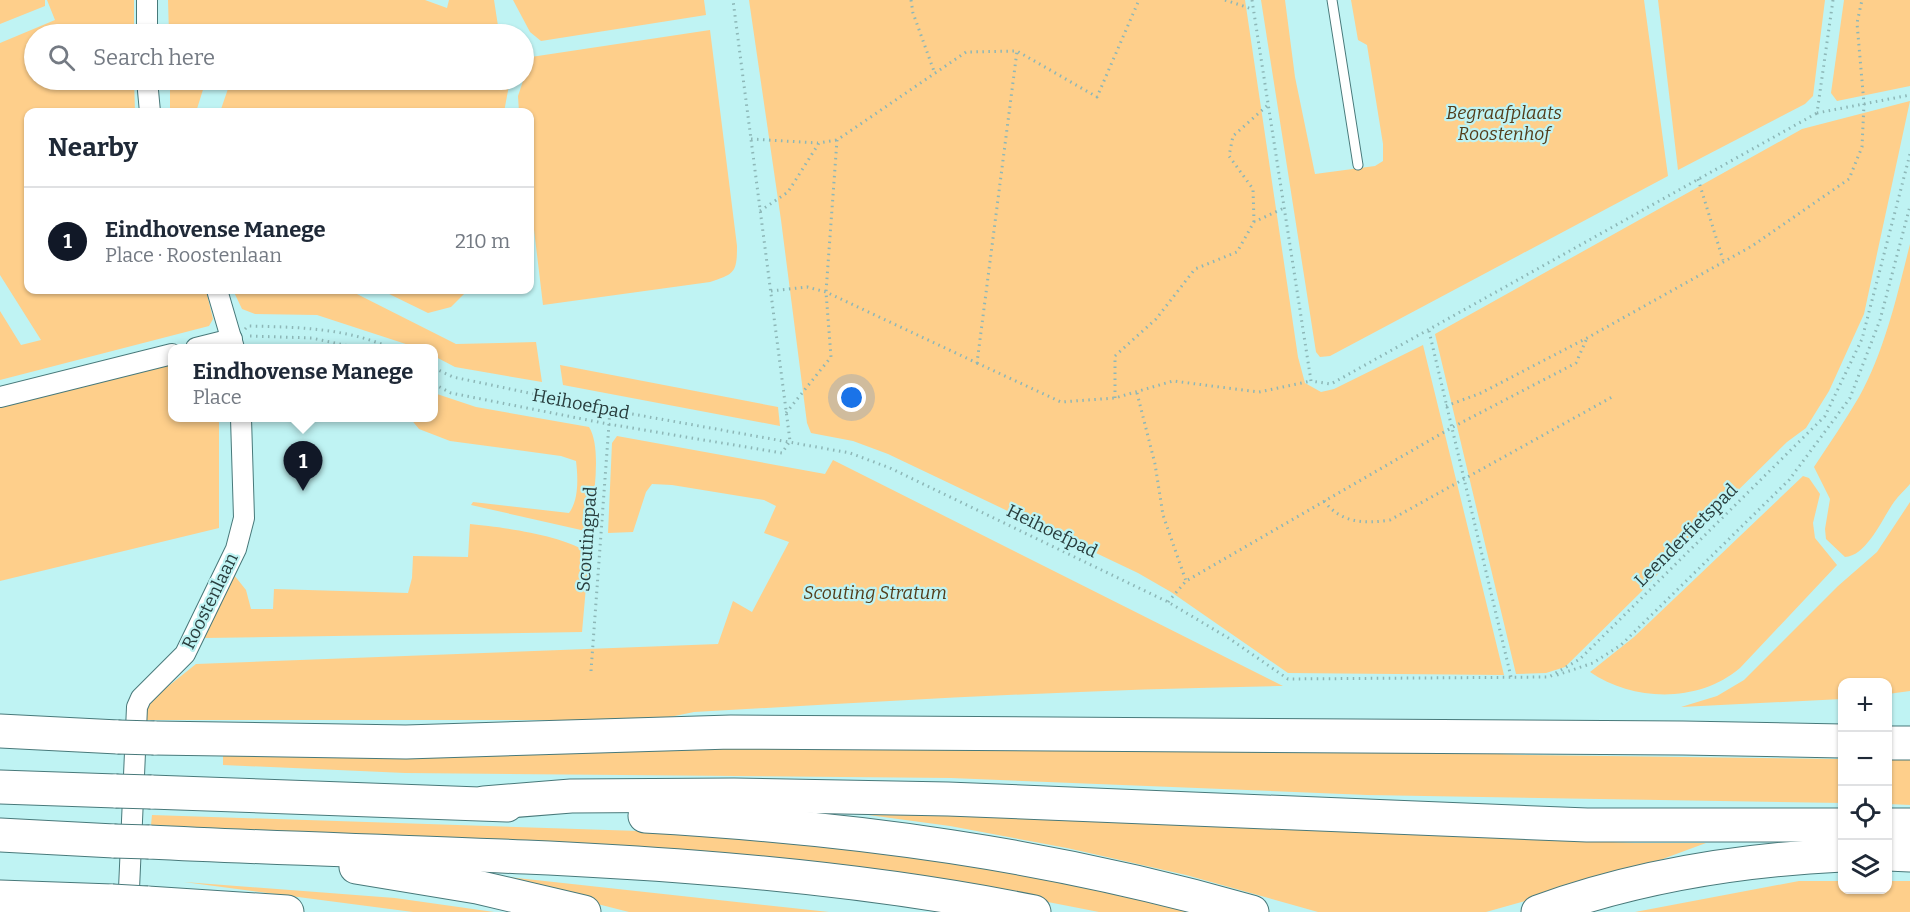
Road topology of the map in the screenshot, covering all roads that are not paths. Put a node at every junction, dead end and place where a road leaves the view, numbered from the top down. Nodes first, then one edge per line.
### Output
1 (147, 0) edge
2 (1332, 0) edge
3 (147, 24) edge
4 (148, 90) edge
5 (150, 108) edge
6 (1358, 165) dead end
7 (218, 294) edge
8 (233, 344) edge
9 (168, 355) edge
10 (0, 397) edge
11 (241, 422) edge
12 (0, 731) edge
13 (1838, 741) edge
14 (1892, 742) edge
15 (1910, 743) edge
16 (0, 787) edge
17 (484, 803) junction
18 (1838, 825) edge
19 (1892, 825) edge
20 (1910, 825) edge
21 (0, 835) edge
22 (230, 846) junction
23 (1892, 854) edge
24 (1838, 855) edge
25 (1910, 855) edge
26 (0, 897) edge
27 (129, 905) edge
28 (287, 912) edge
29 (584, 912) edge
30 (1034, 912) edge
31 (1252, 912) edge
32 (1538, 912) edge

1 - 3 street
2 - 6 lane
4 - 5 street
7 - 8 street
9 - 10 street
11 - 27 street, Roostenlaan
12 - 13 highway, bridge
14 - 15 highway
16 - 17 highway, bridge
17 - 18 highway
17 - 31 highway
19 - 20 highway
21 - 22 highway, bridge
22 - 29 highway
22 - 30 highway
23 - 25 highway
24 - 32 highway
26 - 27 highway
27 - 28 highway

